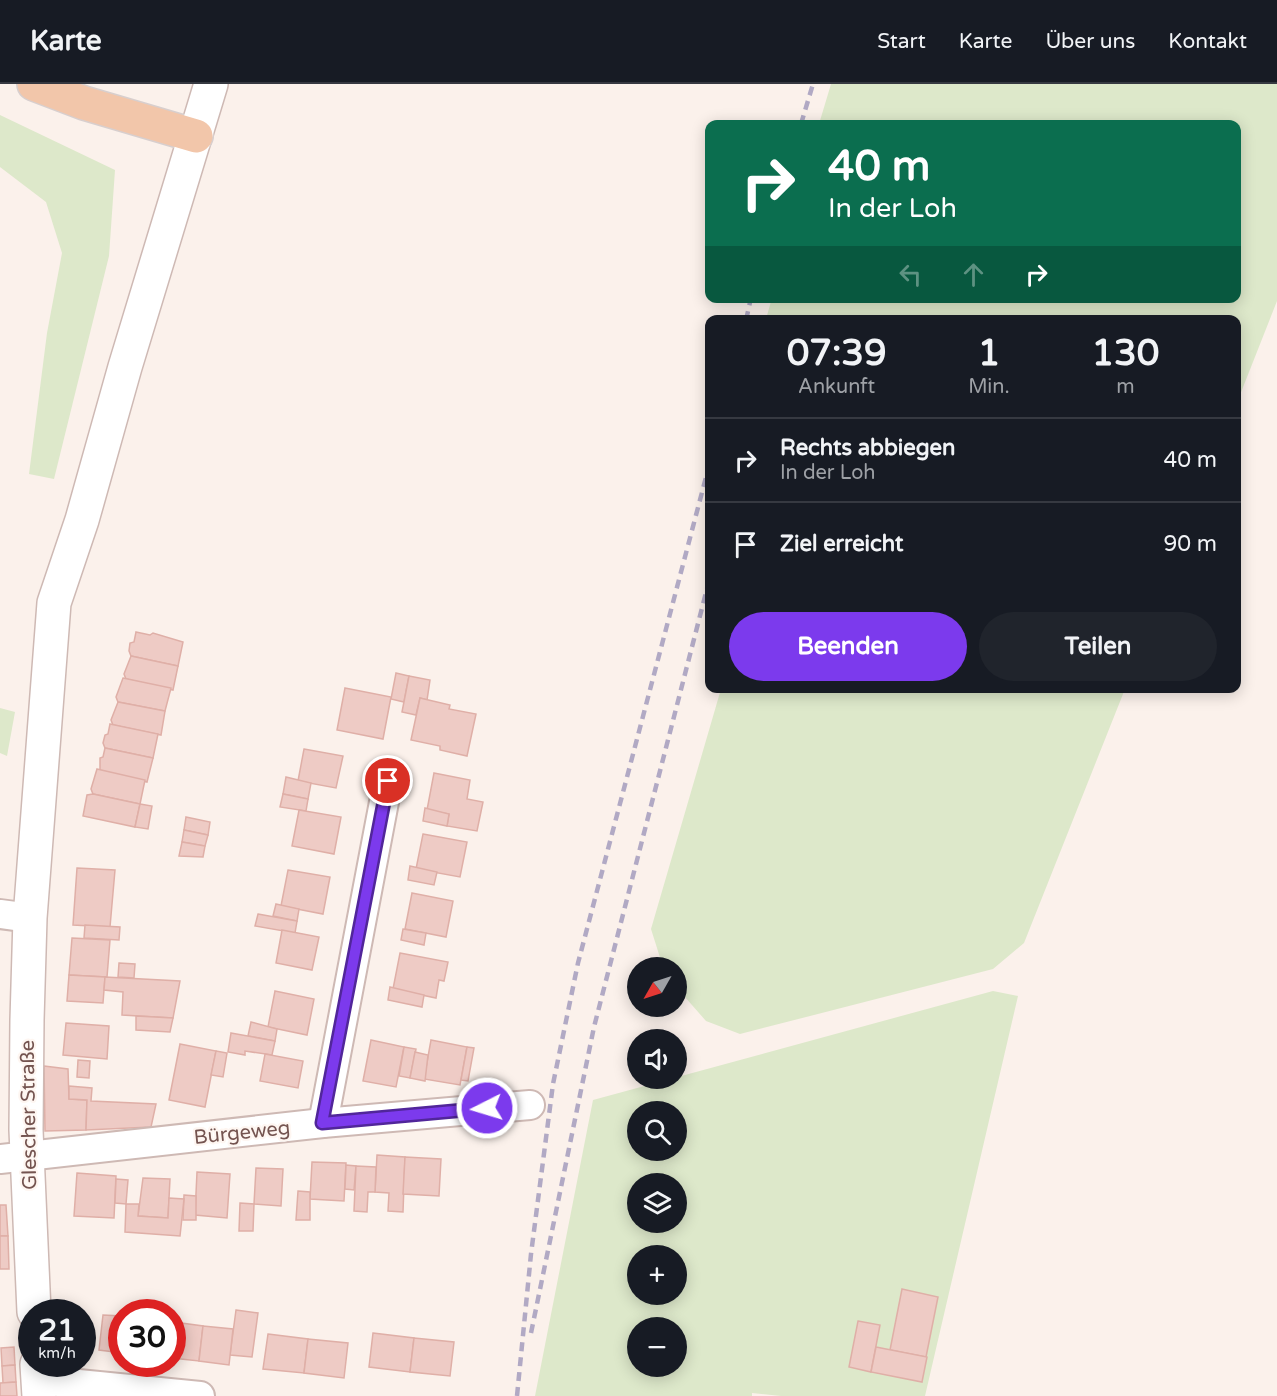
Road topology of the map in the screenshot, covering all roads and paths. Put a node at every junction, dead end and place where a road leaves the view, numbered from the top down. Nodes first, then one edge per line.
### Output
1 (34, 84) edge
2 (211, 84) edge
3 (196, 136) junction
4 (388, 781) dead end
5 (15, 916) edge
6 (530, 1105) dead end
7 (322, 1123) junction
8 (13, 1158) edge
9 (32, 1299) edge
10 (38, 1380) edge
11 (200, 1396) edge

1 - 3 main road
2 - 3 street, Glescher Straße
3 - 5 street, Glescher Straße
4 - 7 street
5 - 8 street, Glescher Straße
6 - 7 street, Bürgeweg
7 - 8 street, Bürgeweg
8 - 9 street, Glescher Straße
10 - 11 street

